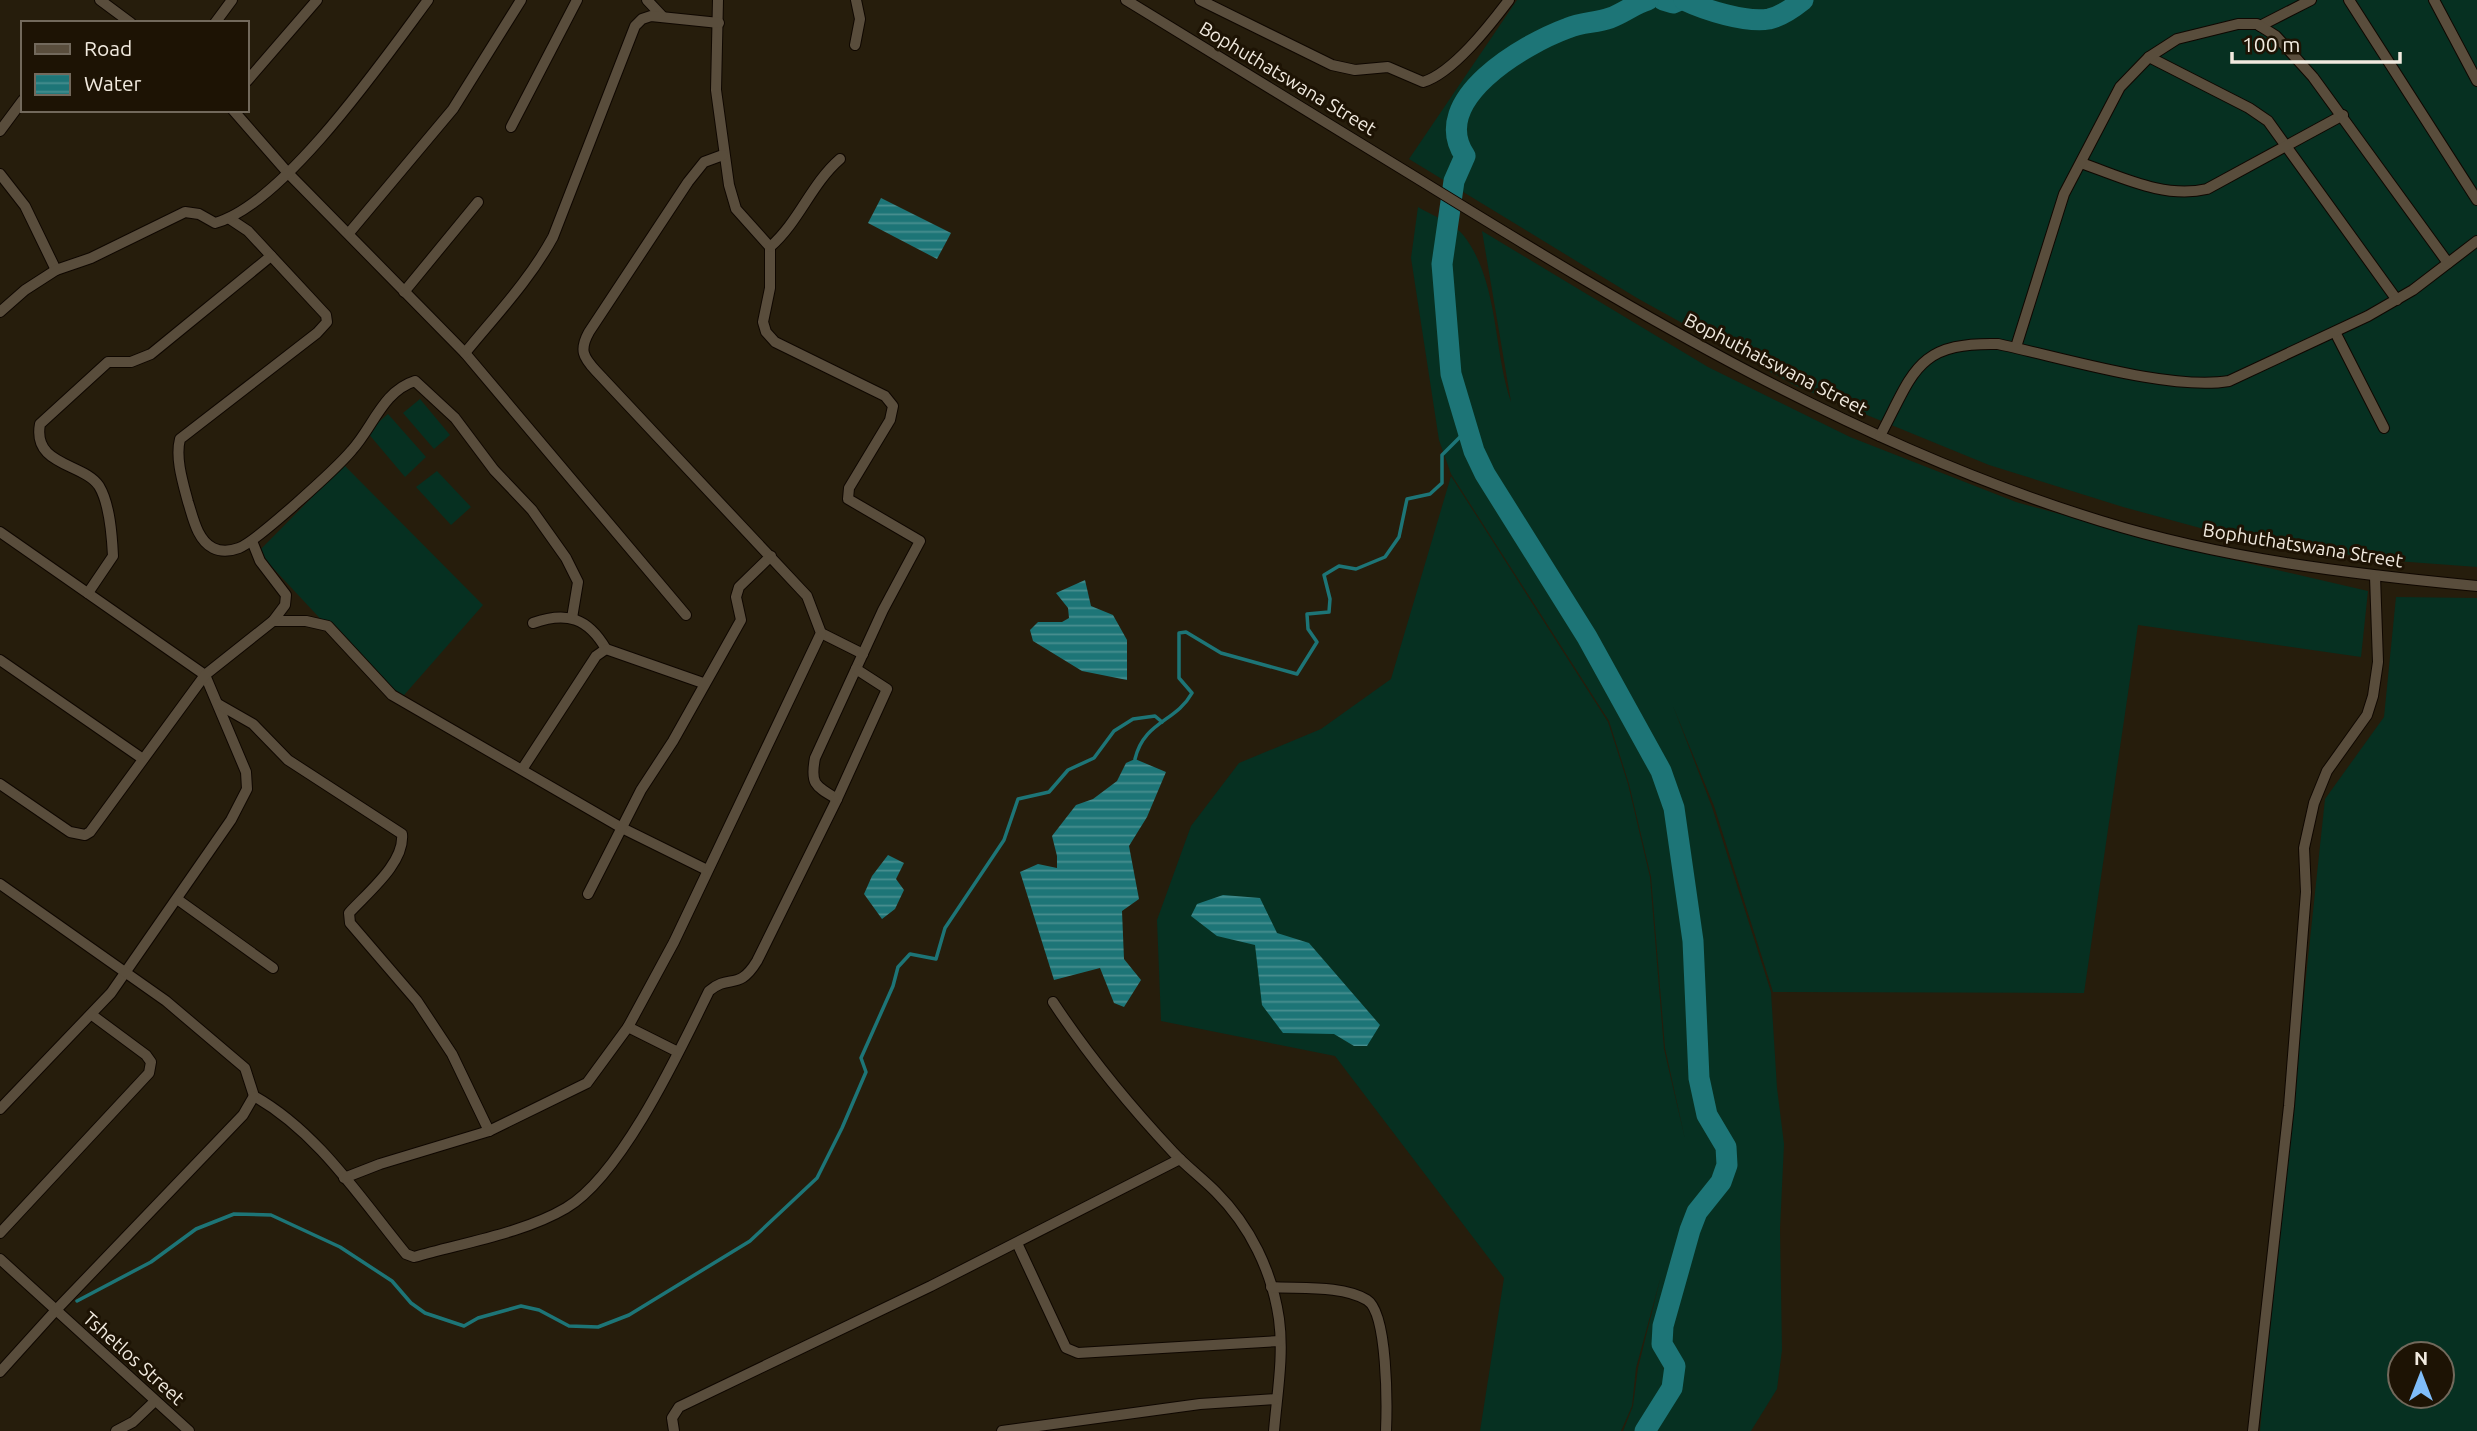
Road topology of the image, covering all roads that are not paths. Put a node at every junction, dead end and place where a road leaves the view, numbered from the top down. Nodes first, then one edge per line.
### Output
1 (100, 0) edge
2 (232, 0) edge
3 (317, 0) edge
4 (428, 0) edge
5 (521, 0) edge
6 (578, 0) edge
7 (647, 0) edge
8 (718, 0) edge
9 (856, 0) edge
10 (1126, 0) edge
11 (1200, 0) edge
12 (1509, 0) edge
13 (2311, 0) edge
14 (2349, 0) edge
15 (2434, 0) edge
16 (662, 16) junction
17 (128, 21) edge
18 (216, 21) edge
19 (719, 23) junction
20 (2260, 26) junction
21 (855, 45) dead end
22 (2149, 57) junction
23 (248, 80) edge
24 (2477, 81) edge
25 (21, 103) edge
26 (235, 112) edge
27 (2343, 115) junction
28 (511, 127) dead end
29 (0, 131) edge
30 (2286, 146) junction
31 (723, 155) junction
32 (840, 159) dead end
33 (2081, 163) junction
34 (288, 173) junction
35 (0, 174) edge
36 (2477, 200) edge
37 (478, 202) dead end
38 (230, 219) junction
39 (349, 233) junction
40 (2477, 241) edge
41 (770, 247) junction
42 (271, 256) junction
43 (2448, 263) junction
44 (56, 270) junction
45 (404, 292) junction
46 (2397, 300) junction
47 (0, 312) edge
48 (2335, 332) junction
49 (2016, 347) junction
50 (465, 354) junction
51 (2384, 428) dead end
52 (1880, 436) junction
53 (0, 532) edge
54 (252, 541) junction
55 (771, 556) junction
56 (2375, 576) junction
57 (2477, 586) edge
58 (88, 593) junction
59 (686, 615) dead end
60 (572, 618) junction
61 (273, 621) junction
62 (533, 623) dead end
63 (821, 633) junction
64 (606, 649) junction
65 (863, 654) junction
66 (0, 660) edge
67 (856, 669) junction
68 (205, 675) junction
69 (703, 683) junction
70 (218, 704) junction
71 (143, 760) junction
72 (523, 768) junction
73 (0, 784) edge
74 (837, 799) junction
75 (622, 828) junction
76 (708, 870) junction
77 (0, 884) edge
78 (588, 894) dead end
79 (177, 899) junction
80 (273, 968) dead end
81 (127, 972) junction
82 (1053, 1002) dead end
83 (92, 1015) junction
84 (628, 1027) junction
85 (678, 1052) junction
86 (254, 1096) junction
87 (4, 1098) edge
88 (0, 1110) edge
89 (489, 1131) junction
90 (1180, 1159) junction
91 (344, 1178) junction
92 (0, 1233) edge
93 (1017, 1242) junction
94 (0, 1259) edge
95 (1271, 1287) junction
96 (56, 1310) junction
97 (1280, 1341) junction
98 (0, 1372) edge
99 (1276, 1399) junction
100 (155, 1401) junction
101 (116, 1431) edge
102 (189, 1431) edge
103 (674, 1431) edge
104 (1002, 1431) edge
105 (1274, 1431) edge
106 (1386, 1431) edge
107 (2253, 1431) edge

1 - 17 street
2 - 18 street
3 - 23 street
4 - 34 street
5 - 39 street
6 - 28 street
7 - 16 street
8 - 19 street
9 - 21 street
10 - 52 street, Bophuthatswana Street
11 - 12 street
13 - 20 street
14 - 36 street
15 - 24 street
16 - 19 street
16 - 50 street
19 - 31 street
20 - 22 street
20 - 27 street
22 - 30 street
22 - 33 street
25 - 29 street
26 - 34 street
27 - 30 street
27 - 43 street
30 - 33 street
30 - 46 street
31 - 41 street
31 - 55 street
32 - 41 street
33 - 49 street
34 - 38 street
34 - 39 street
35 - 44 street
37 - 45 street
38 - 42 street
38 - 44 street
39 - 45 street
40 - 43 street
41 - 65 street
42 - 54 street
42 - 58 street
43 - 46 street
44 - 47 street
45 - 50 street
46 - 48 street
48 - 49 street
48 - 51 street
49 - 52 street
50 - 59 street
52 - 56 street, Bophuthatswana Street
53 - 58 street
54 - 60 street
54 - 61 street
55 - 63 street
55 - 69 street
56 - 57 street, Bophuthatswana Street
56 - 107 street
58 - 68 street
60 - 62 street
60 - 64 street
61 - 68 street
61 - 72 street
63 - 65 street
63 - 76 street
64 - 69 street
64 - 72 street
65 - 67 street
66 - 71 street
67 - 74 street
67 - 74 street
68 - 70 street
68 - 71 street
69 - 75 street
70 - 79 street
70 - 89 street
71 - 73 street
72 - 75 street
74 - 85 street
75 - 76 street
75 - 78 street
76 - 84 street
77 - 81 street
79 - 80 street
79 - 81 street
81 - 83 street
81 - 86 street
82 - 90 street
83 - 87 street
83 - 92 street
84 - 85 street
84 - 89 street
85 - 91 street
86 - 91 street
86 - 96 street
87 - 88 street
89 - 91 street
90 - 93 street
90 - 95 street
93 - 97 street
93 - 103 street
94 - 96 street, Tshetlos Street
95 - 97 street
95 - 106 street
96 - 98 street
96 - 100 street, Tshetlos Street
97 - 99 street
99 - 104 street
99 - 105 street
100 - 101 street
100 - 102 street, Tshetlos Street

